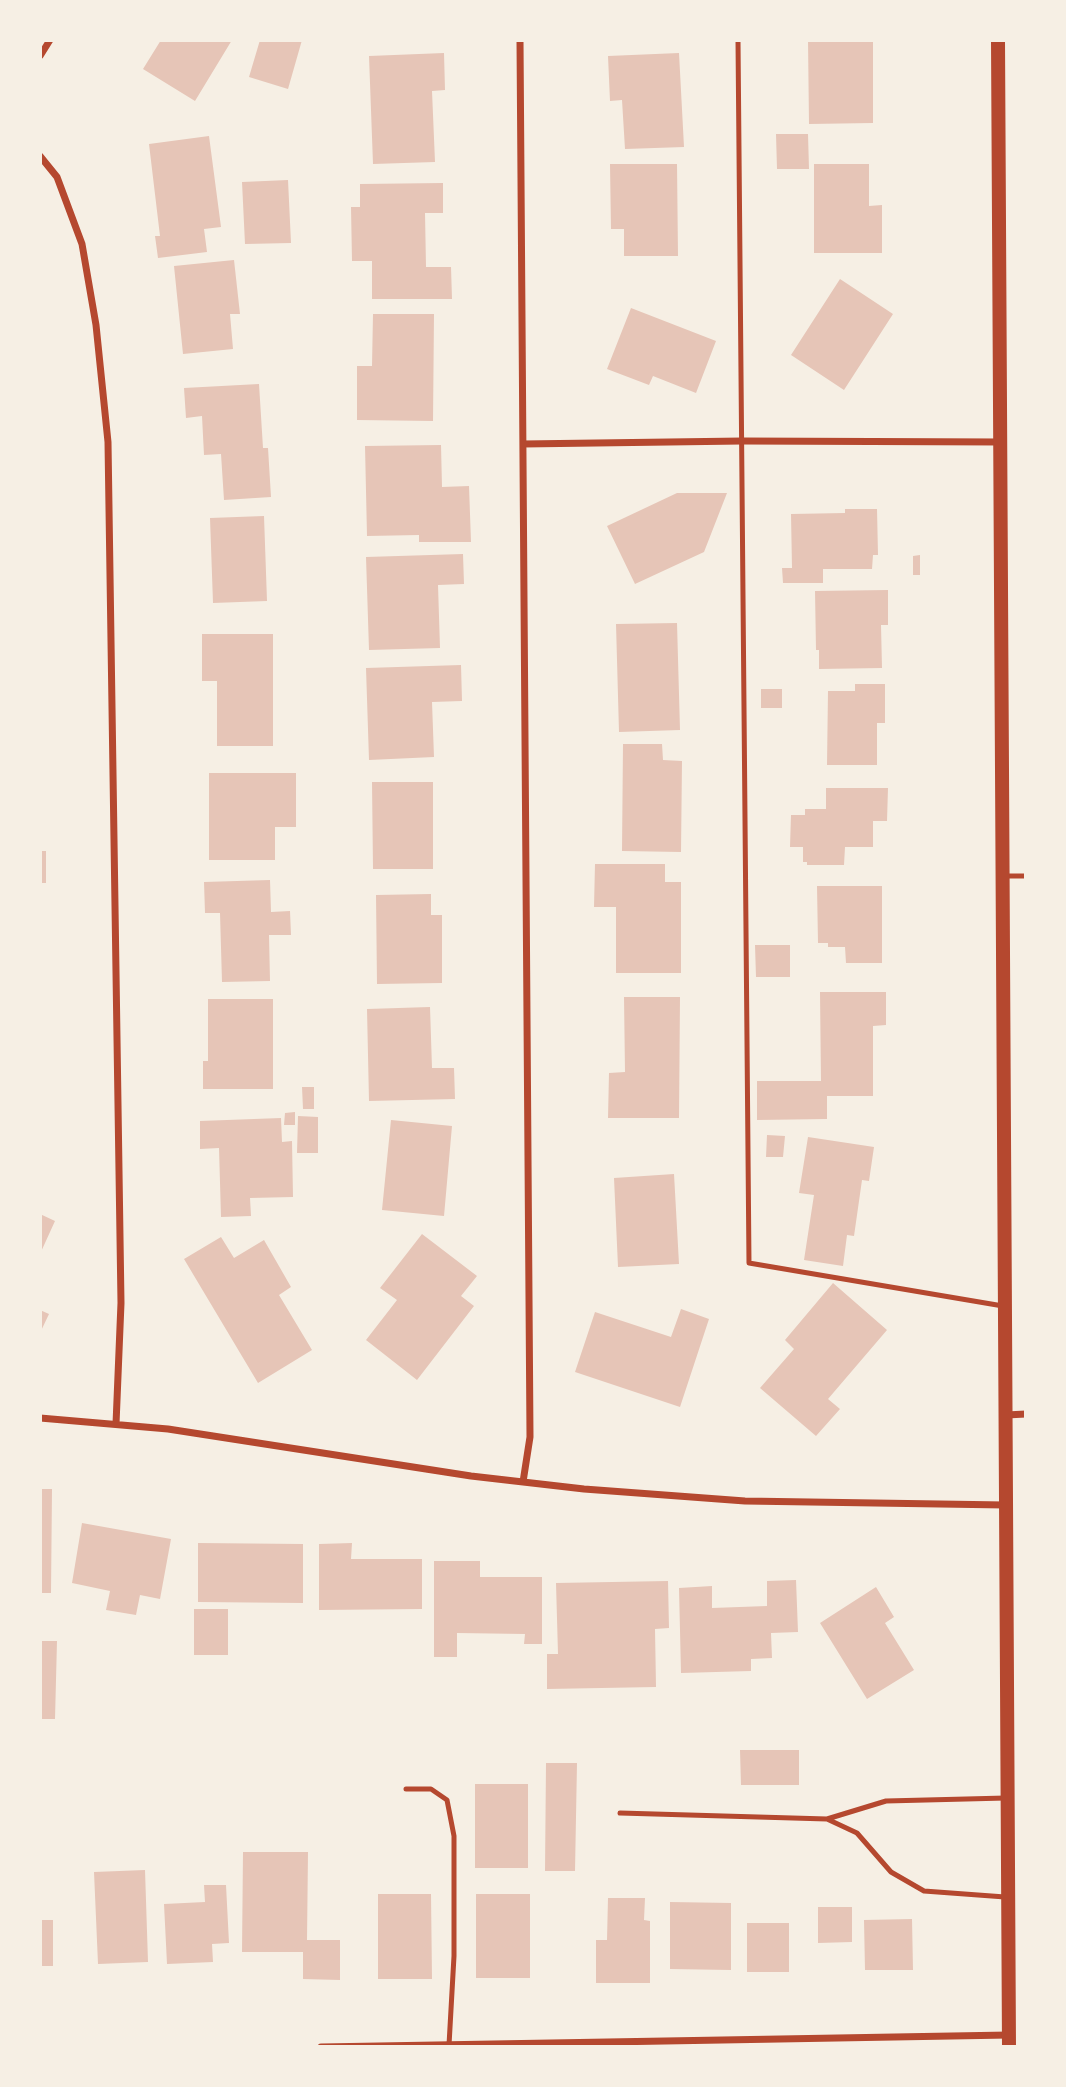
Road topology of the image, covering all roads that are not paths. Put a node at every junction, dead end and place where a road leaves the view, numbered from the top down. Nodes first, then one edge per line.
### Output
1 (50, 40) edge
2 (520, 40) edge
3 (738, 40) edge
4 (998, 40) edge
5 (40, 57) edge
6 (40, 156) edge
7 (741, 441) junction
8 (1001, 442) junction
9 (523, 444) junction
10 (1003, 876) junction
11 (1026, 876) edge
12 (1005, 1306) junction
13 (1026, 1414) edge
14 (1006, 1415) junction
15 (40, 1418) edge
16 (116, 1424) junction
17 (523, 1482) junction
18 (1006, 1505) junction
19 (406, 1789) dead end
20 (1008, 1798) junction
21 (620, 1813) dead end
22 (827, 1819) junction
23 (1009, 1897) junction
24 (1009, 2041) edge
25 (449, 2045) junction
26 (321, 2047) edge

1 - 5 street
2 - 9 street
3 - 7 lane
4 - 8 main road
6 - 16 street
7 - 8 street
7 - 9 street
7 - 12 lane
8 - 10 main road
9 - 17 street
10 - 11 lane
10 - 12 main road
12 - 14 main road
13 - 14 street
14 - 18 main road
15 - 16 street
16 - 17 street
17 - 18 street
18 - 20 main road
19 - 25 lane
20 - 22 lane
20 - 23 main road
21 - 22 lane
22 - 23 lane
23 - 24 main road
24 - 25 street
25 - 26 street

